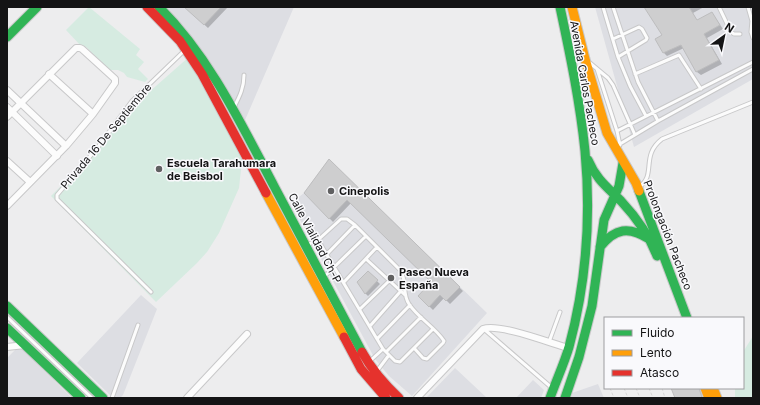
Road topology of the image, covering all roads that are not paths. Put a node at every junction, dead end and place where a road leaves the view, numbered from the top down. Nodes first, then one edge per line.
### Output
1 (37, 7) edge
2 (147, 7) edge
3 (159, 7) edge
4 (572, 7) edge
5 (603, 7) edge
6 (613, 7) edge
7 (719, 7) edge
8 (748, 7) edge
9 (560, 10) edge
10 (752, 21) edge
11 (622, 34) junction
12 (740, 34) dead end
13 (7, 37) edge
14 (753, 38) edge
15 (613, 39) junction
16 (189, 46) junction
17 (628, 52) junction
18 (618, 57) junction
19 (585, 59) junction
20 (753, 62) edge
21 (597, 69) junction
22 (753, 69) edge
23 (49, 74) junction
24 (635, 74) junction
25 (244, 75) dead end
26 (701, 89) junction
27 (7, 90) edge
28 (753, 102) edge
29 (20, 103) junction
30 (233, 110) junction
31 (9, 112) edge
32 (93, 114) junction
33 (654, 114) junction
34 (224, 116) junction
35 (646, 116) junction
36 (658, 121) junction
37 (630, 125) junction
38 (617, 131) junction
39 (635, 135) junction
40 (620, 144) junction
41 (66, 146) junction
42 (585, 153) junction
43 (57, 156) junction
44 (7, 161) edge
45 (623, 163) junction
46 (30, 182) junction
47 (638, 188) junction
48 (615, 194) junction
49 (7, 206) edge
50 (355, 225) junction
51 (366, 236) junction
52 (649, 239) junction
53 (318, 240) junction
54 (306, 246) junction
55 (377, 247) junction
56 (600, 247) junction
57 (297, 250) junction
58 (327, 254) junction
59 (366, 259) junction
60 (335, 267) junction
61 (319, 281) junction
62 (389, 281) junction
63 (344, 282) junction
64 (151, 292) dead end
65 (400, 292) junction
66 (405, 295) junction
67 (410, 305) junction
68 (7, 306) edge
69 (360, 309) junction
70 (560, 312) dead end
71 (7, 317) edge
72 (421, 317) junction
73 (680, 317) edge
74 (687, 317) edge
75 (138, 325) dead end
76 (370, 326) junction
77 (7, 328) edge
78 (433, 329) junction
79 (484, 329) junction
80 (247, 334) dead end
81 (378, 339) junction
82 (549, 342) junction
83 (26, 345) junction
84 (7, 347) edge
85 (383, 348) junction
86 (414, 348) junction
87 (568, 348) junction
88 (388, 353) junction
89 (365, 366) junction
90 (373, 378) junction
91 (552, 394) edge
92 (80, 398) edge
93 (92, 398) edge
94 (103, 398) edge
95 (112, 398) edge
96 (187, 398) edge
97 (386, 398) edge
98 (399, 398) edge
99 (417, 398) edge
100 (565, 398) edge

1 - 13 main road
2 - 16 main road, Calle Vialidad Ch-P
3 - 16 main road, Calle Vialidad Ch-P
4 - 19 main road, Avenida Carlos Pacheco
5 - 15 lane
6 - 11 lane
7 - 12 lane
8 - 10 lane
9 - 42 main road, Avenida Carlos Pacheco
10 - 14 lane
11 - 15 lane
11 - 17 lane
11 - 17 lane
15 - 18 lane
16 - 30 main road, Calle Vialidad Ch-P
16 - 34 main road, Calle Vialidad Ch-P
16 - 64 lane, Privada 16 De Septiembre
17 - 18 lane
17 - 24 lane
18 - 35 lane
19 - 21 lane
19 - 45 main road, Avenida Carlos Pacheco
20 - 26 lane
21 - 37 lane
21 - 38 lane
22 - 36 lane
23 - 29 street
23 - 32 street
23 - 32 street
24 - 26 lane
24 - 33 lane
25 - 30 lane
26 - 33 lane
27 - 29 street
28 - 47 lane
29 - 31 street
29 - 41 street
30 - 34 lane
30 - 54 main road, Calle Vialidad Ch-P
31 - 43 street
32 - 41 street
33 - 35 lane
33 - 36 lane
34 - 57 main road, Calle Vialidad Ch-P
35 - 37 lane
36 - 39 lane
37 - 38 lane
37 - 39 lane
38 - 40 lane
39 - 40 lane
40 - 45 lane
41 - 43 street
42 - 48 main road, Prolongación Pacheco
42 - 87 main road, Avenida Carlos Pacheco
43 - 46 street
44 - 46 street
45 - 47 main road, Prolongación Pacheco
45 - 48 main road
46 - 49 street
47 - 74 main road, Prolongación Pacheco
48 - 52 main road, Prolongación Pacheco
48 - 56 main road
50 - 51 lane
50 - 53 lane
50 - 58 lane
51 - 55 lane
51 - 60 lane
52 - 56 main road
52 - 73 main road, Prolongación Pacheco
53 - 54 lane
53 - 58 lane
54 - 57 lane
54 - 61 main road, Calle Vialidad Ch-P
55 - 59 lane
55 - 66 lane
56 - 100 main road
57 - 61 main road, Calle Vialidad Ch-P
58 - 60 lane
59 - 62 lane
59 - 63 lane
60 - 61 lane
60 - 63 lane
61 - 89 main road, Calle Vialidad Ch-P
62 - 65 lane
62 - 69 lane
63 - 69 lane
65 - 66 lane
65 - 76 lane
66 - 67 lane
67 - 72 lane
67 - 81 lane
68 - 94 main road
69 - 76 lane
70 - 82 lane
71 - 93 lane
72 - 78 lane
72 - 88 lane
75 - 95 lane
76 - 81 lane
77 - 83 main road
78 - 86 lane
78 - 86 lane
79 - 82 street
79 - 91 lane
79 - 99 street
80 - 96 street
81 - 85 lane
82 - 87 street
83 - 84 street
83 - 92 main road
85 - 88 lane
85 - 89 lane
86 - 88 lane
87 - 91 main road, Avenida Carlos Pacheco
88 - 90 lane
89 - 90 main road, Calle Vialidad Ch-P
90 - 97 main road, Calle Vialidad Ch-P
90 - 98 main road, Calle Vialidad Ch-P

